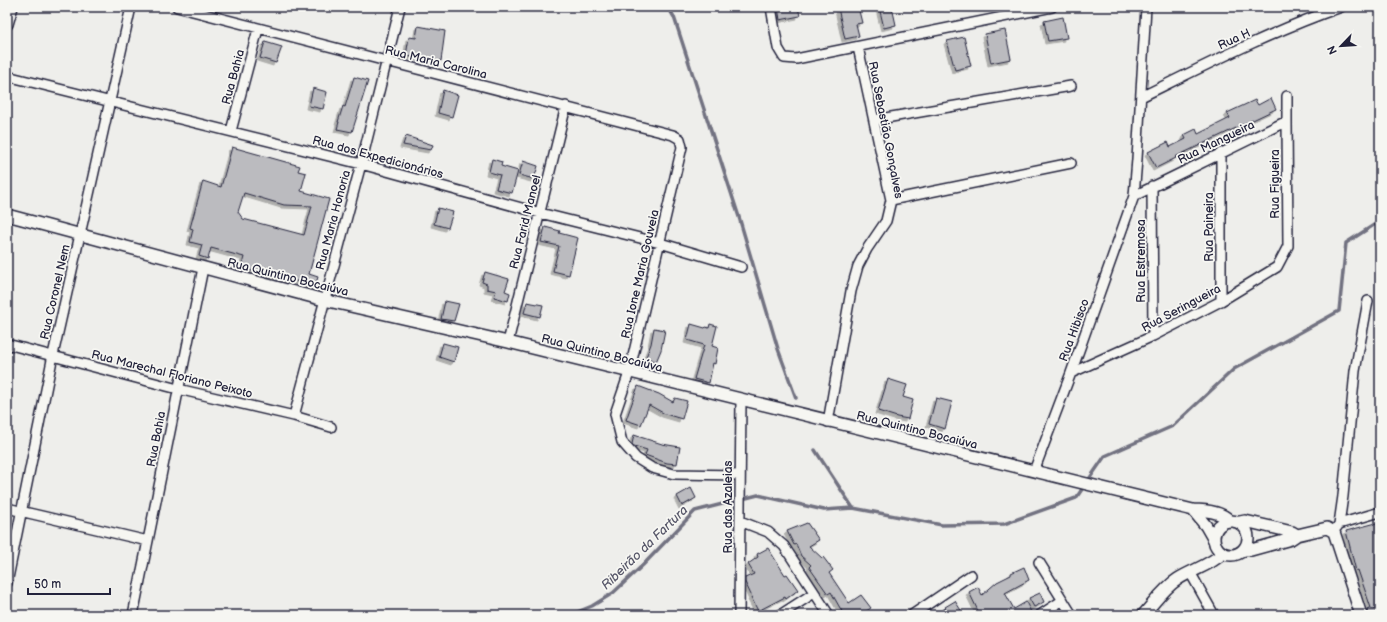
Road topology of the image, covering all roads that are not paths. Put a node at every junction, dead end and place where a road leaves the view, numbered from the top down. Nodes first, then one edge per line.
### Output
1 (12, 7) edge
2 (131, 7) edge
3 (177, 7) edge
4 (400, 7) edge
5 (771, 7) edge
6 (1051, 7) edge
7 (1146, 7) edge
8 (1341, 7) edge
9 (7, 24) edge
10 (258, 29) junction
11 (858, 47) junction
12 (387, 62) junction
13 (7, 76) edge
14 (1070, 86) dead end
15 (1287, 96) dead end
16 (1141, 97) junction
17 (110, 102) junction
18 (566, 106) junction
19 (874, 120) junction
20 (1287, 121) junction
21 (231, 131) junction
22 (682, 147) joint
23 (1221, 154) junction
24 (1071, 163) dead end
25 (361, 164) junction
26 (1152, 186) junction
27 (1134, 196) junction
28 (891, 200) junction
29 (540, 213) junction
30 (7, 215) edge
31 (80, 235) junction
32 (660, 243) junction
33 (1288, 246) joint
34 (741, 267) dead end
35 (203, 268) junction
36 (324, 300) junction
37 (1368, 300) dead end
38 (1221, 301) junction
39 (1153, 336) junction
40 (508, 342) junction
41 (7, 344) edge
42 (53, 355) junction
43 (629, 373) junction
44 (1071, 373) junction
45 (178, 389) junction
46 (741, 400) junction
47 (294, 416) junction
48 (828, 422) junction
49 (331, 427) dead end
50 (1034, 471) junction
51 (740, 475) junction
52 (7, 508) edge
53 (1193, 510) junction
54 (22, 512) junction
55 (1380, 512) edge
56 (740, 516) junction
57 (1234, 521) junction
58 (1337, 528) junction
59 (1297, 535) junction
60 (1214, 540) junction
61 (148, 541) junction
62 (1244, 550) junction
63 (1223, 553) junction
64 (1039, 562) dead end
65 (1190, 572) junction
66 (971, 575) dead end
67 (7, 583) edge
68 (814, 593) junction
69 (1063, 600) junction
70 (1144, 614) edge
71 (133, 615) edge
72 (739, 615) edge
73 (780, 615) edge
74 (830, 615) edge
75 (912, 615) edge
76 (1040, 615) edge
77 (1072, 615) edge
78 (1214, 615) edge
79 (1361, 615) edge

1 - 9 street
2 - 17 street, Rua Coronel Nem
3 - 10 street, Rua Maria Carolina
4 - 12 street, Rua Maria Honoria
5 - 11 street
6 - 11 street
7 - 16 street, Rua Hibisco
8 - 16 street, Rua H
10 - 12 street, Rua Maria Carolina
10 - 21 street, Rua Bahia
11 - 19 street, Rua Sebastião Gonçalves
12 - 18 street, Rua Maria Carolina
12 - 25 street, Rua Maria Honoria
13 - 17 street, Rua dos Expedicionários
14 - 19 street
15 - 20 street
16 - 27 street, Rua Hibisco
17 - 21 street, Rua dos Expedicionários
17 - 31 street, Rua Coronel Nem
18 - 22 street, Rua Maria Carolina
18 - 29 street, Rua Farid Manoel
19 - 28 street, Rua Sebastião Gonçalves
20 - 23 street, Rua Mangueira
20 - 33 street, Rua Figueira
21 - 25 street, Rua dos Expedicionários
22 - 32 street, Rua Ione Maria Gouveia
23 - 26 street, Rua Mangueira
23 - 38 street, Rua Paineira
24 - 28 street
25 - 29 street, Rua dos Expedicionários
25 - 36 street, Rua Maria Honoria
26 - 27 street, Rua Mangueira
26 - 39 street, Rua Estremosa
27 - 44 street, Rua Hibisco
28 - 48 street, Rua Sebastião Gonçalves
29 - 32 street, Rua dos Expedicionários
29 - 40 street, Rua Farid Manoel
30 - 31 street, Rua Quintino Bocaiúva
31 - 35 street, Rua Quintino Bocaiúva
31 - 42 street, Rua Coronel Nem
32 - 34 street, Rua dos Expedicionários
32 - 43 street, Rua Ione Maria Gouveia
33 - 38 street, Rua Seringueira
35 - 36 street, Rua Quintino Bocaiúva
35 - 45 street, Rua Bahia
36 - 40 street, Rua Quintino Bocaiúva
36 - 47 street, Rua Maria Honoria
37 - 58 street
38 - 39 street, Rua Seringueira
39 - 44 street, Rua Seringueira
40 - 43 street, Rua Quintino Bocaiúva
41 - 42 street, Rua Marechal Floriano Peixoto
42 - 45 street, Rua Marechal Floriano Peixoto
42 - 54 street, Rua Coronel Nem
43 - 46 street, Rua Quintino Bocaiúva
43 - 51 street, Rua Ione Maria Gouveia
44 - 50 street, Rua Hibisco
45 - 47 street, Rua Marechal Floriano Peixoto
45 - 61 street, Rua Bahia
46 - 48 street, Rua Quintino Bocaiúva
46 - 51 street, Rua das Azaleias
47 - 49 street, Rua Marechal Floriano Peixoto
48 - 50 street, Rua Quintino Bocaiúva
50 - 53 street, Rua Quintino Bocaiúva
51 - 56 street, Rua das Azaleias
52 - 54 street
53 - 57 street, Rua Quintino Bocaiúva
53 - 60 street
54 - 61 street
54 - 67 street, Rua Coronel Nem
55 - 58 street
56 - 68 street
56 - 72 street, Rua das Azaleias
57 - 59 street, Rua Quintino Bocaiúva
57 - 60 street
57 - 62 street
58 - 59 street
58 - 79 street
59 - 62 street
60 - 63 street
61 - 71 street, Rua Bahia
62 - 63 street
63 - 65 street
64 - 69 street
65 - 70 street
65 - 78 street
66 - 75 street
68 - 73 street
68 - 74 street
69 - 76 street
69 - 77 street

